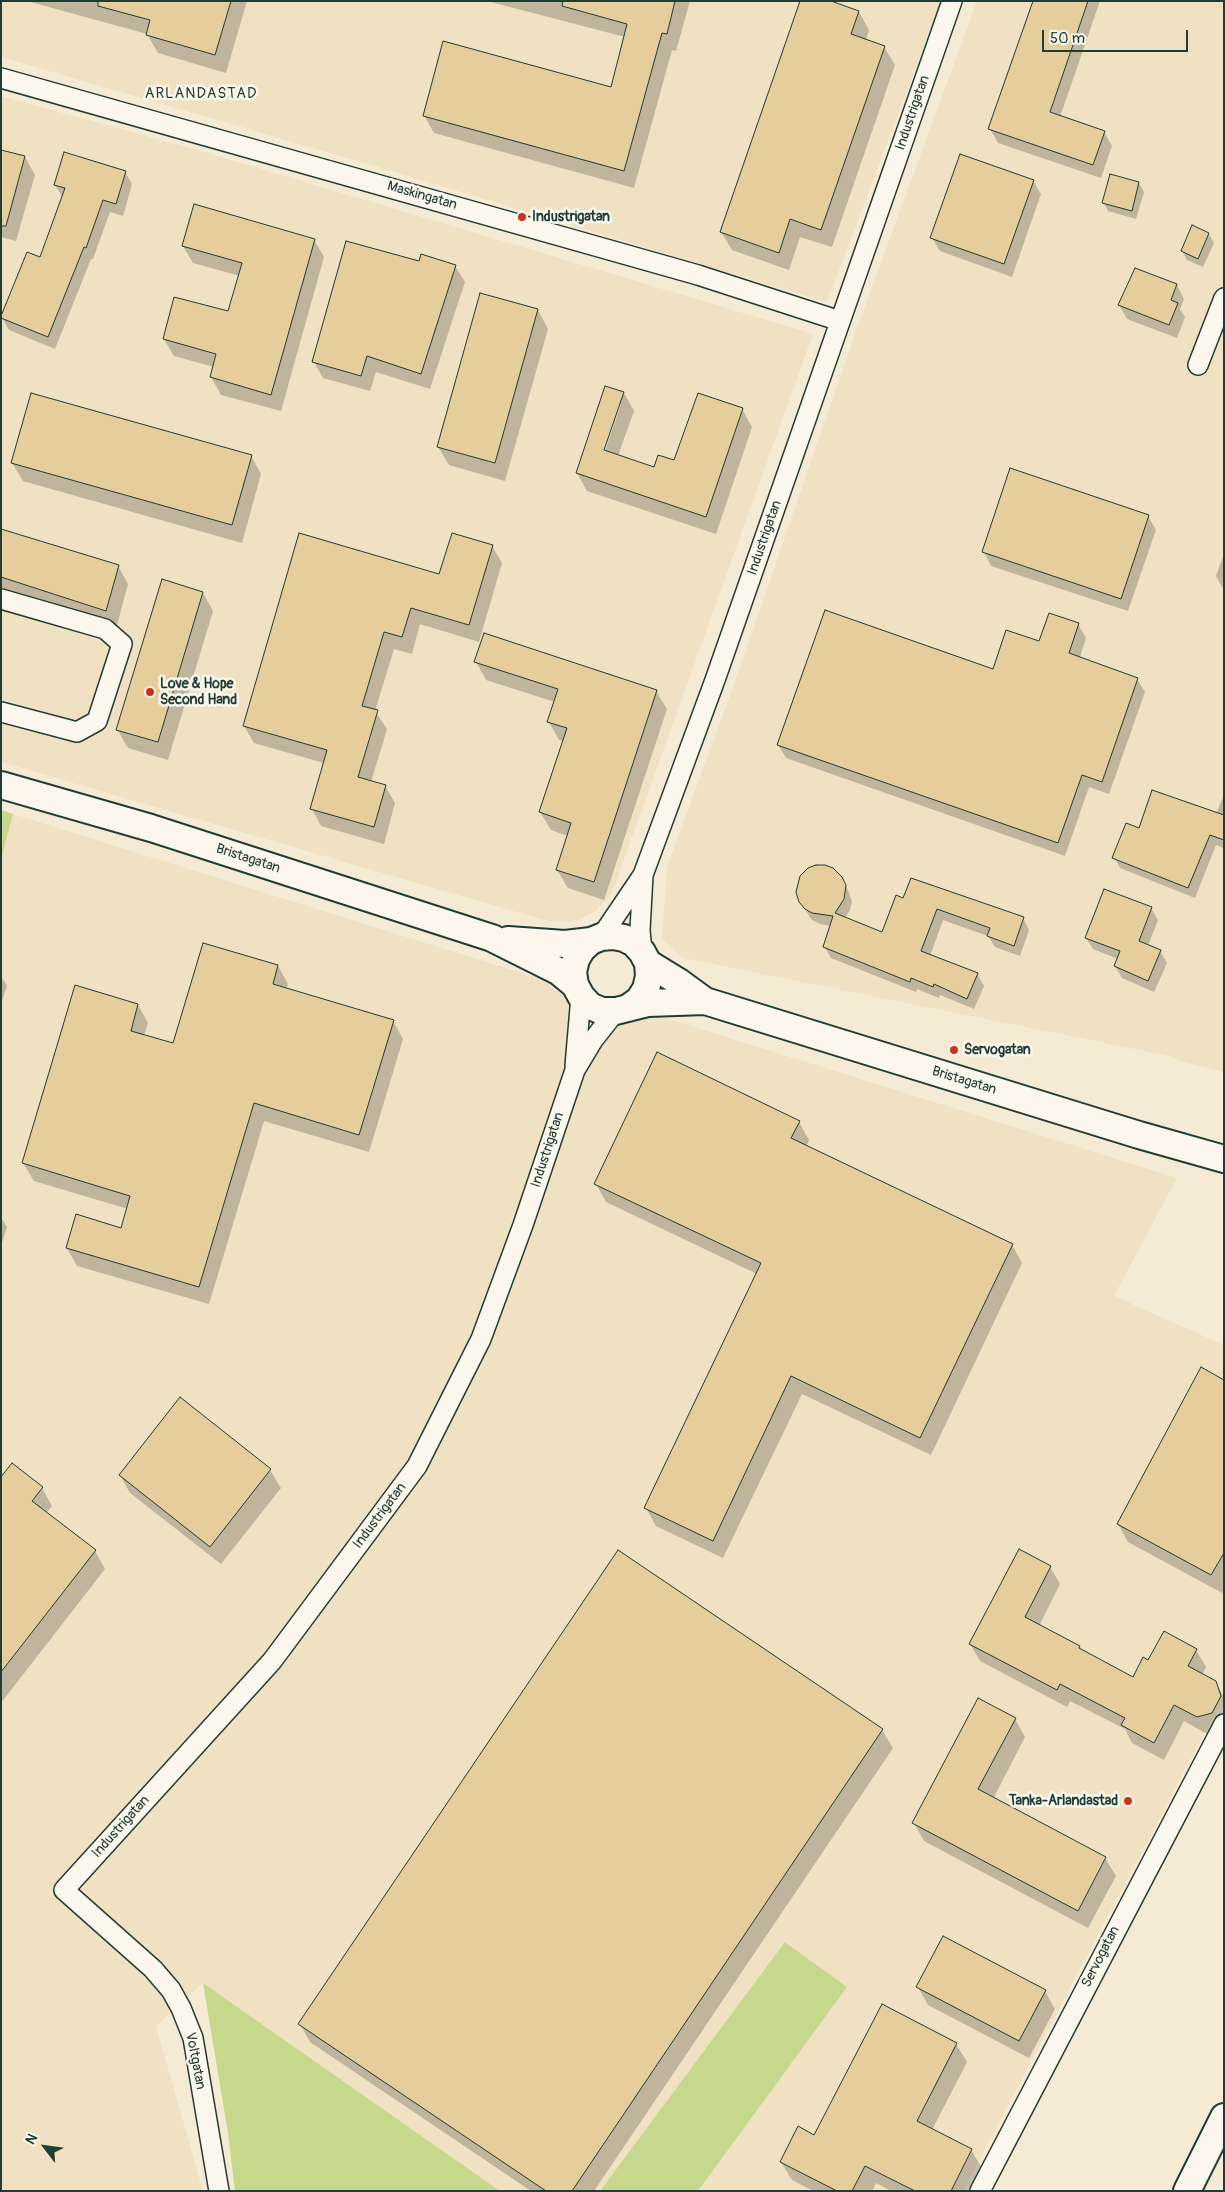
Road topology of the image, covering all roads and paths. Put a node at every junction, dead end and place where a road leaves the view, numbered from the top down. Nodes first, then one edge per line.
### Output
1 (952, 1) edge
2 (1, 78) edge
3 (1224, 298) edge
4 (840, 321) junction
5 (1198, 365) dead end
6 (1, 599) edge
7 (1, 712) edge
8 (1, 785) edge
9 (643, 875) junction
10 (492, 938) junction
11 (596, 939) junction
12 (645, 958) junction
13 (578, 991) junction
14 (705, 1001) junction
15 (622, 1010) junction
16 (575, 1070) junction
17 (1224, 1159) edge
18 (1224, 1724) edge
19 (64, 1890) joint
20 (1224, 2117) edge
21 (220, 2191) edge
22 (980, 2191) edge
23 (1187, 2191) edge

1 - 4 street, Industrigatan
2 - 4 street, Maskingatan
3 - 5 street
4 - 9 street, Industrigatan
6 - 7 street
8 - 10 street, Bristagatan
9 - 11 street, Industrigatan
9 - 12 street, Industrigatan
10 - 11 street, Bristagatan
10 - 13 street, Bristagatan
11 - 12 street, Bristagatan
11 - 13 street
12 - 14 street, Bristagatan
12 - 15 street
13 - 15 street, Bristagatan
13 - 16 street, Industrigatan
14 - 15 street, Bristagatan
14 - 17 street, Bristagatan
15 - 16 street, Industrigatan
16 - 19 street, Industrigatan
18 - 22 street, Servogatan
19 - 21 street, Voltgatan
20 - 23 street

